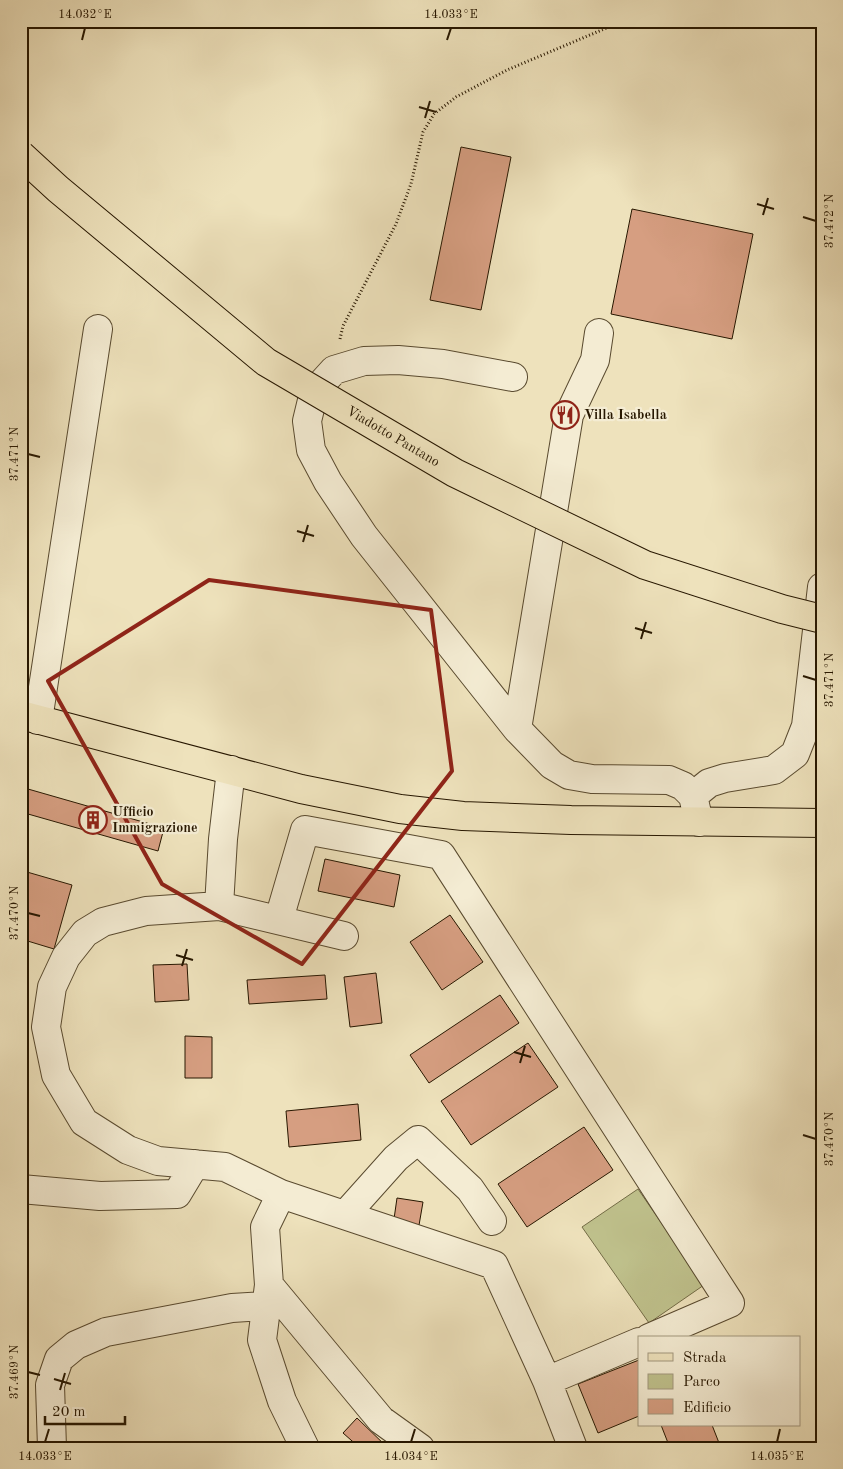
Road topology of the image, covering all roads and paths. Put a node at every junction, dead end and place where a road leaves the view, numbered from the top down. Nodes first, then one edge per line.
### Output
1 (623, 21) edge
2 (21, 155) edge
3 (98, 329) dead end
4 (600, 333) dead end
5 (334, 370) junction
6 (513, 377) dead end
7 (822, 587) edge
8 (822, 619) edge
9 (30, 717) edge
10 (517, 730) junction
11 (231, 770) junction
12 (693, 796) junction
13 (699, 822) junction
14 (822, 823) edge
15 (219, 906) junction
16 (279, 918) junction
17 (344, 936) dead end
18 (195, 1164) junction
19 (21, 1189) edge
20 (281, 1194) junction
21 (345, 1215) junction
22 (492, 1221) dead end
23 (268, 1295) junction
24 (654, 1336) edge
25 (638, 1342) edge
26 (547, 1381) junction
27 (52, 1448) edge
28 (305, 1448) edge
29 (420, 1448) edge
30 (574, 1448) edge

1 - 5 path
2 - 8 main road, Viadotto Pantano, bridge
3 - 9 street
4 - 10 street
5 - 6 street
5 - 10 street
7 - 12 street
9 - 11 main road
10 - 12 street
11 - 13 main road
11 - 15 street
12 - 13 street
13 - 14 main road
15 - 16 street
15 - 18 street
16 - 17 street
16 - 24 street
18 - 19 street
18 - 20 street
20 - 21 street
20 - 23 street
21 - 22 street
21 - 26 street
23 - 27 street
23 - 28 street
23 - 29 street
25 - 26 street
26 - 30 street

